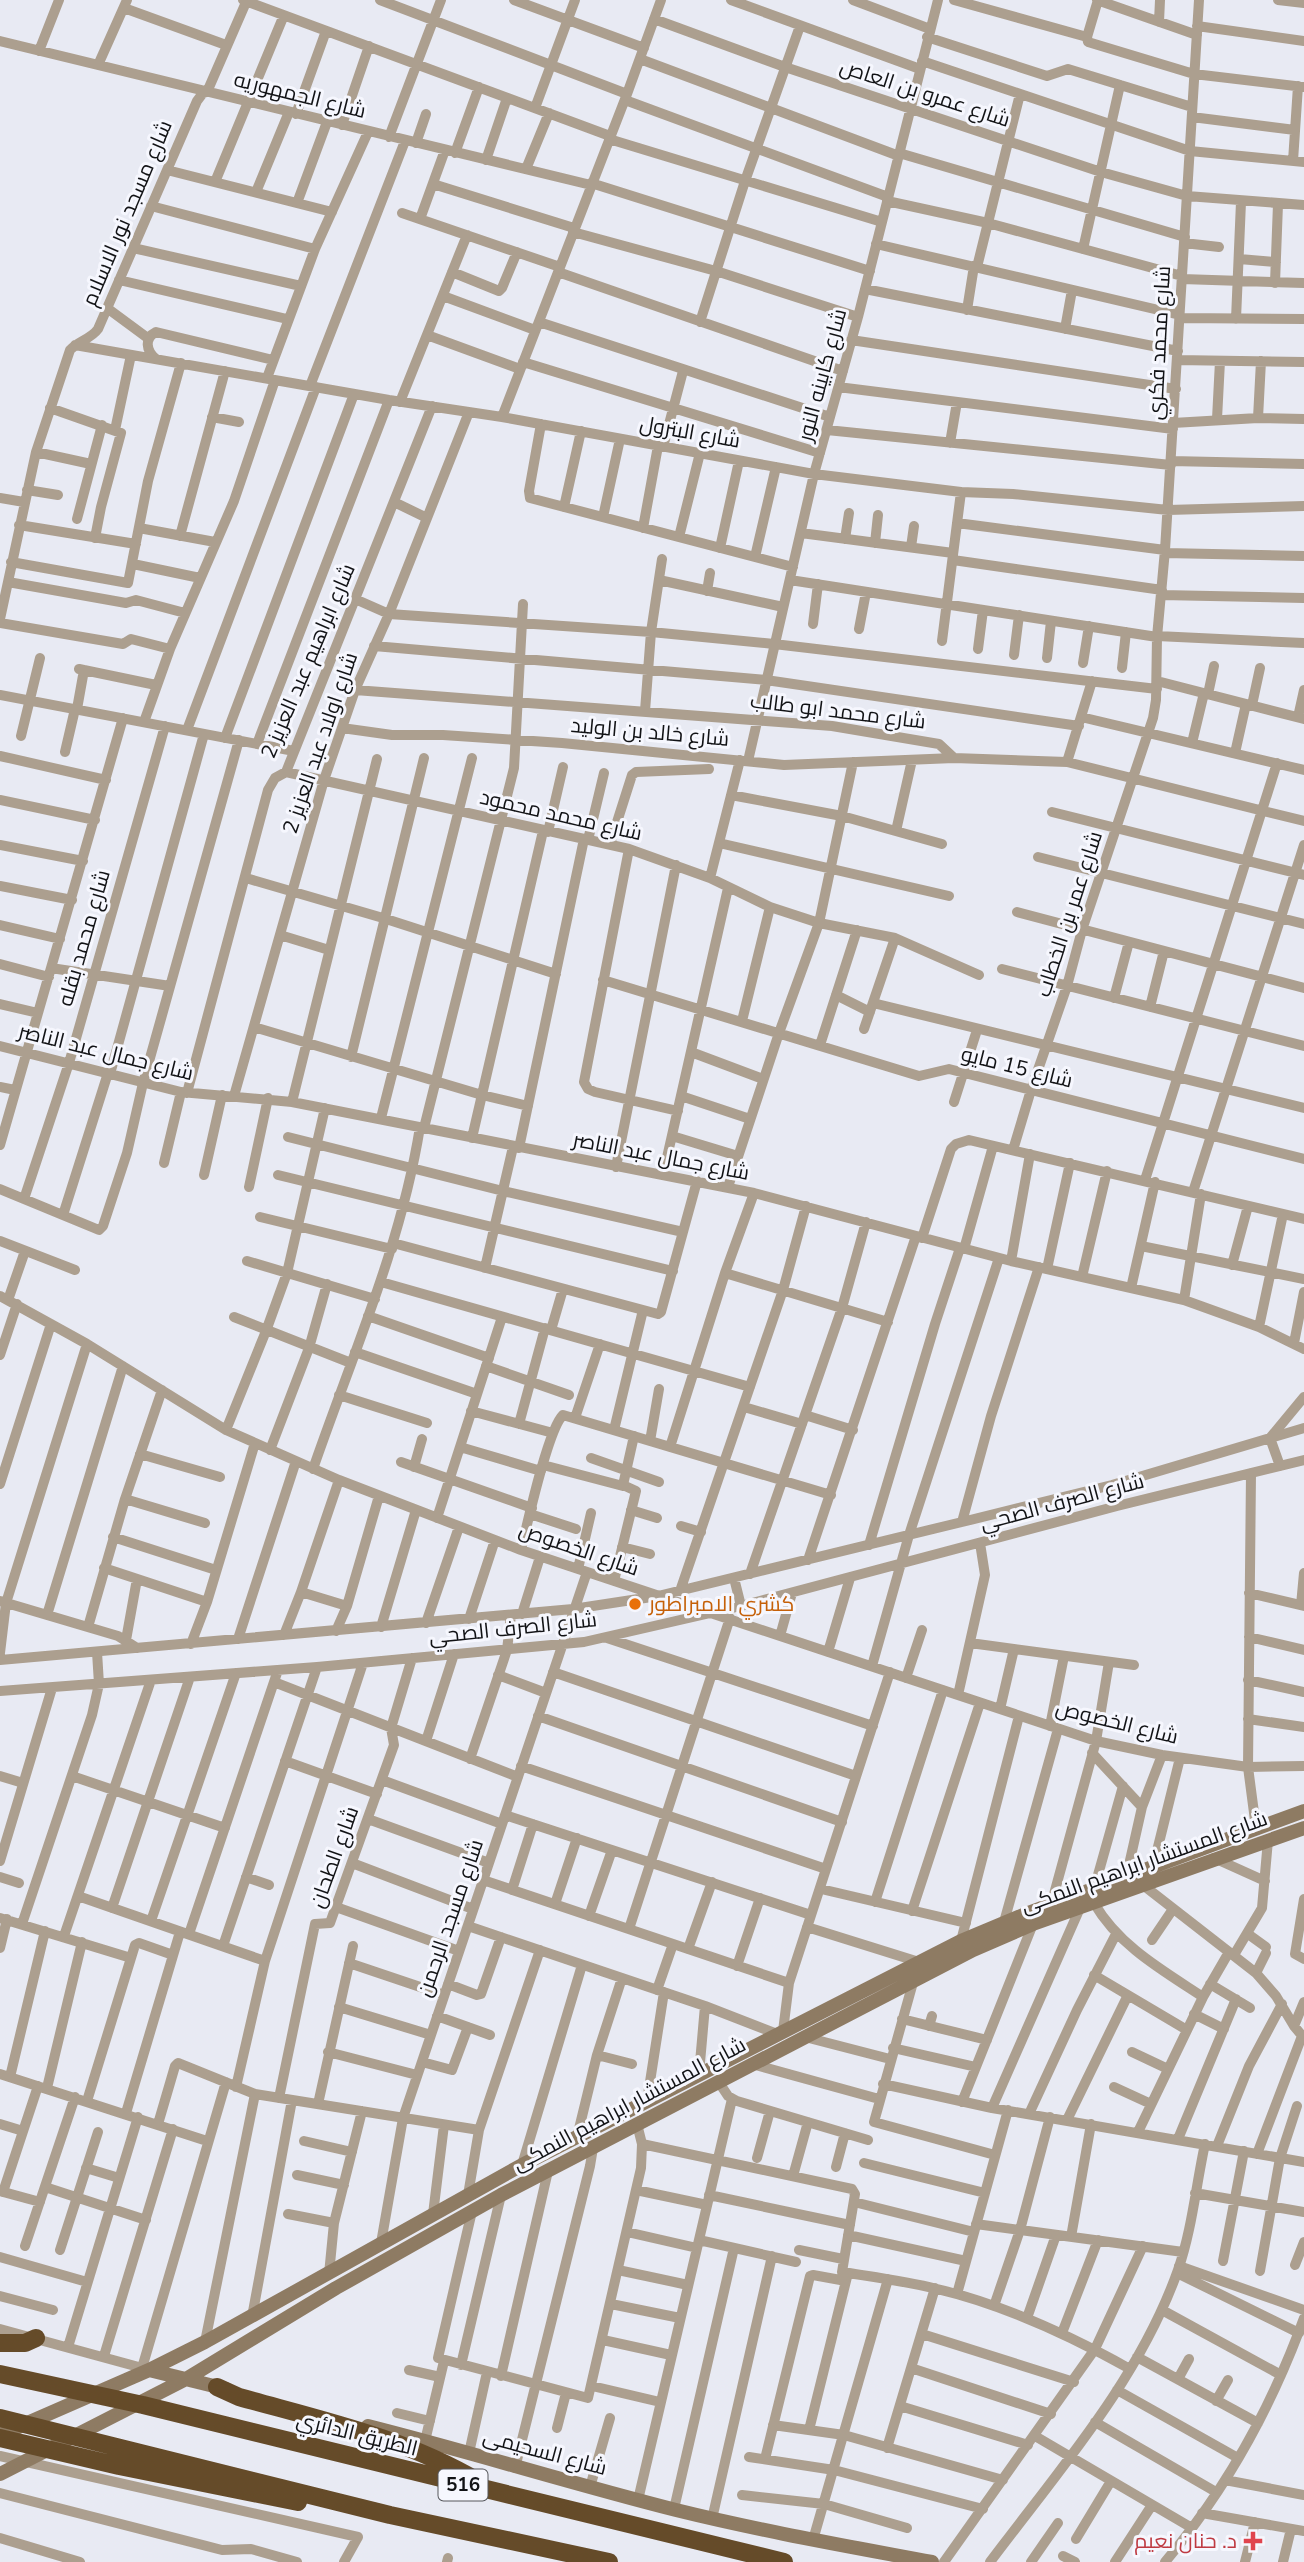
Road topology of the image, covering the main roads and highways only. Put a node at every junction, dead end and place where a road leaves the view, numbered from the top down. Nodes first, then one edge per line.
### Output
1 (1304, 1811) edge
2 (1304, 1828) edge
3 (1211, 1852) junction
4 (1089, 1900) junction
5 (329, 2274) junction
6 (336, 2288) junction
7 (36, 2338) road end
8 (0, 2343) edge
9 (146, 2369) junction
10 (0, 2374) edge
11 (186, 2379) junction
12 (217, 2387) junction
13 (0, 2418) edge
14 (0, 2437) edge
15 (0, 2474) edge
16 (497, 2493) junction
17 (390, 2515) junction
18 (609, 2562) edge
19 (784, 2562) edge
20 (932, 2562) edge

1 - 3 main road, شارع المستشار ابراهيم النمكى
2 - 3 main road, شارع المستشار ابراهيم النمكى
3 - 4 main road, شارع المستشار ابراهيم النمكى
3 - 4 main road, شارع المستشار ابراهيم النمكى
4 - 5 main road, شارع المستشار ابراهيم النمكى
4 - 6 main road, شارع المستشار ابراهيم النمكى
5 - 6 main road
5 - 9 main road, شارع المستشار ابراهيم النمكى
6 - 11 main road, شارع المستشار ابراهيم النمكى
7 - 8 highway
9 - 11 main road, شارع السحيمى
9 - 14 main road, شارع المستشار ابراهيم النمكى
10 - 16 highway, الطريق الدائري / 516
11 - 12 main road, شارع السحيمى
11 - 15 main road, شارع المستشار ابراهيم النمكى
12 - 16 highway
12 - 20 main road, شارع السحيمى
13 - 17 highway, 516
14 - 17 highway, 516
16 - 19 highway, الطريق الدائري / 516
17 - 18 highway, 516

